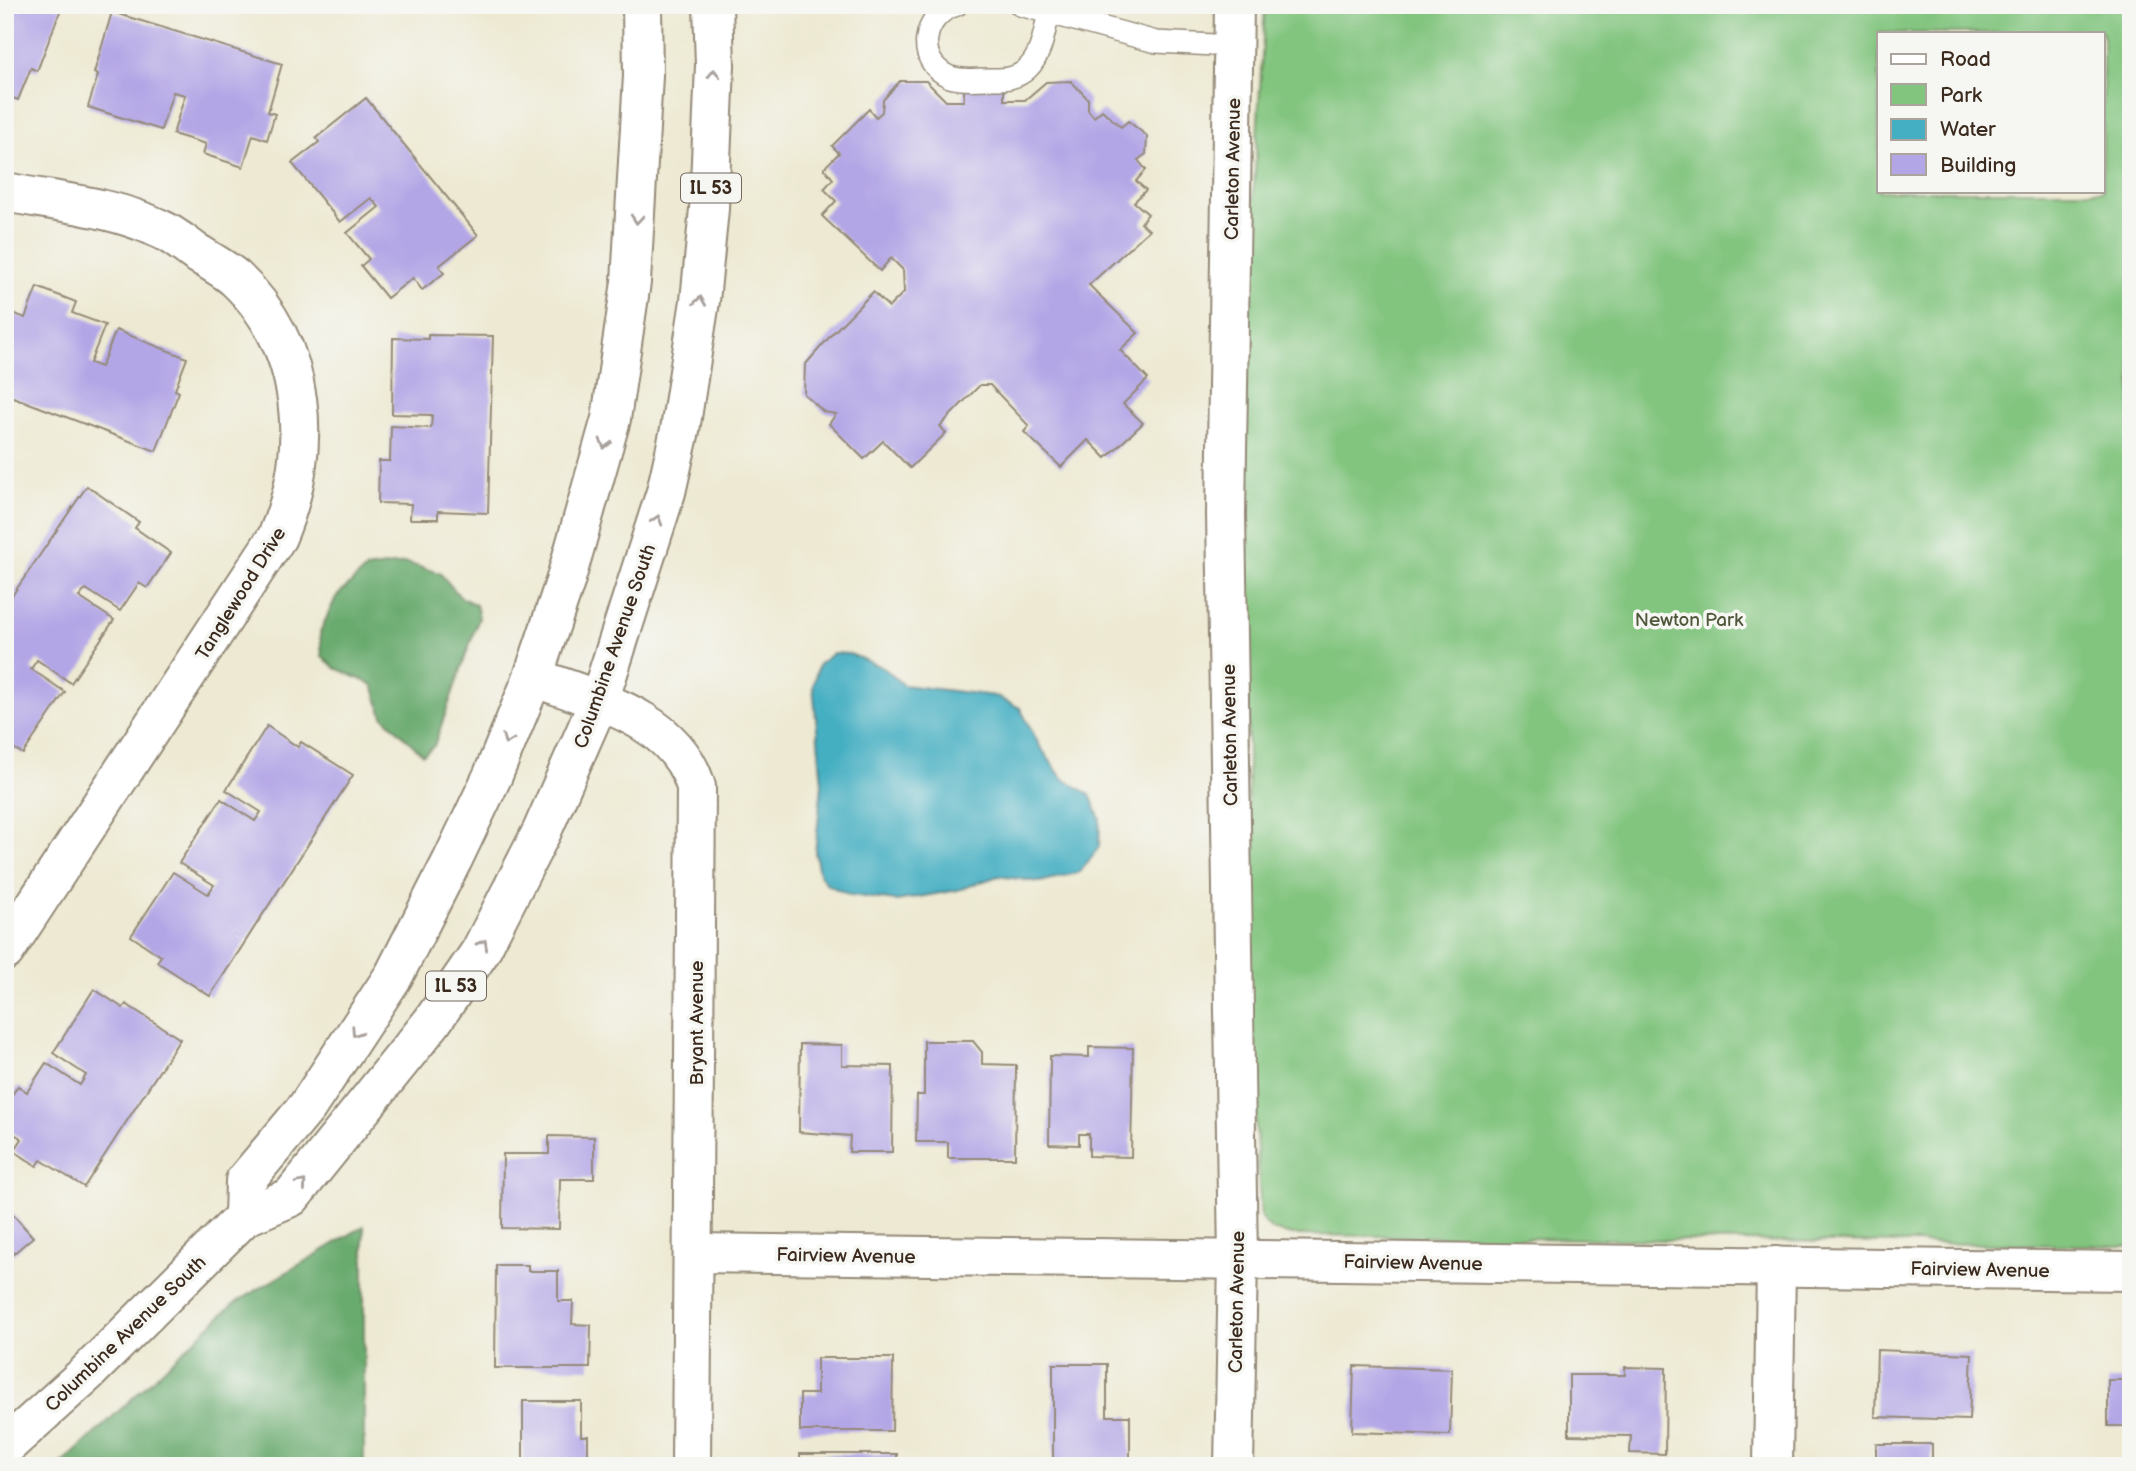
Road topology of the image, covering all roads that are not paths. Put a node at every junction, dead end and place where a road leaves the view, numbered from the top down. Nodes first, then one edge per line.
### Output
1 (642, 5) edge
2 (713, 5) edge
3 (957, 5) edge
4 (1020, 5) edge
5 (1234, 5) edge
6 (1049, 13) junction
7 (1234, 46) junction
8 (5, 192) edge
9 (533, 677) junction
10 (599, 701) junction
11 (5, 951) edge
12 (244, 1217) junction
13 (695, 1252) junction
14 (1238, 1259) junction
15 (1776, 1266) junction
16 (2131, 1271) edge
17 (5, 1447) edge
18 (691, 1466) edge
19 (1234, 1466) edge
20 (1773, 1466) edge

1 -> 9 street
10 -> 2 street, Columbine Avenue South / IL 53
3 - 6 lane
4 - 6 lane
5 - 7 street, Carleton Avenue
6 - 7 lane
7 - 14 street, Carleton Avenue
8 - 11 street, Tanglewood Drive
9 - 10 street, Bryant Avenue
9 -> 12 street
12 -> 10 street, Columbine Avenue South / IL 53
10 - 13 street, Bryant Avenue
12 - 17 street, Columbine Avenue South / IL 53
13 - 14 street, Fairview Avenue
13 - 18 street, Bryant Avenue
14 - 15 street, Fairview Avenue
14 - 19 street, Carleton Avenue
15 - 16 street, Fairview Avenue
15 - 20 street

